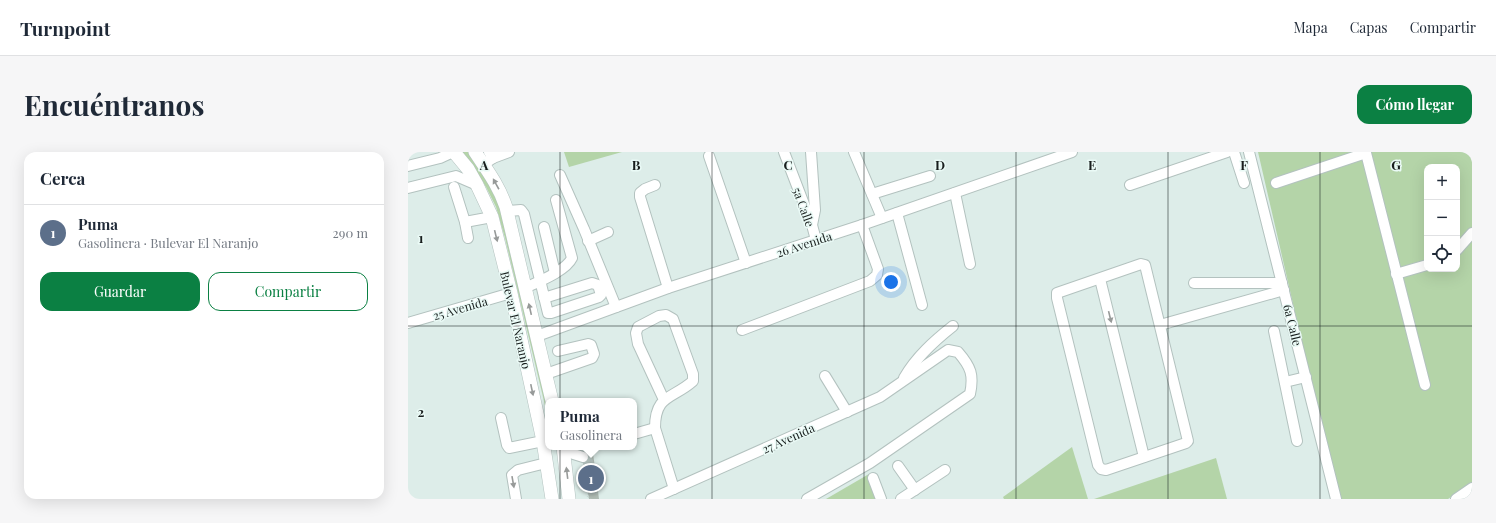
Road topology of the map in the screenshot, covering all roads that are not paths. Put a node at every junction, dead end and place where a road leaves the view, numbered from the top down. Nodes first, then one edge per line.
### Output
1 (454, 152) edge
2 (475, 152) edge
3 (509, 152) edge
4 (784, 152) edge
5 (811, 152) edge
6 (854, 152) edge
7 (1072, 152) edge
8 (1227, 152) edge
9 (1234, 152) edge
10 (1249, 152) edge
11 (1058, 154) edge
12 (709, 156) dead end
13 (489, 158) edge
14 (408, 166) edge
15 (560, 174) dead end
16 (930, 176) dead end
17 (1244, 183) dead end
18 (1276, 183) dead end
19 (477, 185) junction
20 (655, 185) dead end
21 (1130, 185) dead end
22 (454, 186) dead end
23 (408, 188) edge
24 (955, 193) junction
25 (872, 194) junction
26 (556, 200) dead end
27 (507, 211) junction
28 (897, 213) junction
29 (492, 217) junction
30 (882, 218) junction
31 (465, 222) junction
32 (812, 225) junction
33 (862, 225) junction
34 (544, 226) dead end
35 (608, 232) dead end
36 (1472, 233) edge
37 (468, 238) dead end
38 (816, 240) junction
39 (588, 241) junction
40 (1460, 247) edge
41 (746, 263) junction
42 (970, 264) dead end
43 (1424, 265) edge
44 (555, 273) junction
45 (1396, 274) junction
46 (1100, 279) junction
47 (540, 280) junction
48 (1194, 283) dead end
49 (1283, 286) junction
50 (525, 288) junction
51 (668, 288) junction
52 (511, 293) junction
53 (544, 298) junction
54 (922, 305) dead end
55 (616, 307) junction
56 (551, 313) junction
57 (408, 323) edge
58 (1160, 325) junction
59 (953, 326) dead end
60 (556, 329) junction
61 (742, 330) dead end
62 (1274, 331) dead end
63 (536, 336) junction
64 (558, 351) dead end
65 (546, 374) junction
66 (825, 376) dead end
67 (1306, 377) junction
68 (902, 382) junction
69 (1285, 382) junction
70 (1424, 385) dead end
71 (551, 398) edge
72 (664, 400) junction
73 (847, 412) junction
74 (501, 418) dead end
75 (655, 428) junction
76 (637, 433) edge
77 (543, 441) junction
78 (1297, 441) dead end
79 (563, 450) edge
80 (566, 450) edge
81 (583, 457) tunnel mouth
82 (1144, 458) junction
83 (546, 463) junction
84 (898, 466) dead end
85 (945, 470) dead end
86 (872, 478) dead end
87 (1472, 488) edge
88 (674, 489) junction
89 (915, 490) junction
90 (516, 499) edge
91 (552, 499) edge
92 (569, 499) edge
93 (651, 499) edge
94 (807, 499) edge
95 (881, 499) edge
96 (901, 499) edge
97 (1336, 499) edge
98 (1456, 499) edge

1 - 14 street
1 - 19 main road, Bulevar El Naranjo
2 - 13 main road, Bulevar El Naranjo
3 - 13 street
4 - 32 street, 5a Calle
5 - 32 street
6 - 25 street
7 - 11 street, 26 Avenida
8 - 21 street
9 - 17 street
10 - 49 street, 6a Calle
11 - 24 street, 26 Avenida
12 - 41 street
27 -> 13 main road, Bulevar El Naranjo
15 - 39 street
16 - 25 street
18 - 45 street
19 - 23 street
19 - 29 main road, Bulevar El Naranjo
20 - 51 street
22 - 31 street
24 - 28 street, 26 Avenida
24 - 42 street
25 - 30 street
26 - 44 street
27 - 47 street
27 - 50 main road, Bulevar El Naranjo
28 - 30 street, 26 Avenida
28 - 54 street
29 - 31 street
29 -> 52 main road, Bulevar El Naranjo
30 - 33 street, 26 Avenida
31 - 37 street
32 - 38 street, 5a Calle
33 - 38 street, 26 Avenida
33 - 61 street
34 - 44 street
35 - 39 street
36 - 40 street
38 - 41 street, 26 Avenida
39 - 55 street
41 - 51 street, 26 Avenida
43 - 45 street
44 - 47 street
45 - 70 street
46 - 58 street
46 -> 82 street
46 - 82 street
47 - 50 street
47 - 53 street
48 - 49 street
49 - 58 street
49 - 67 street, 6a Calle
63 -> 50 main road, Bulevar El Naranjo
51 - 55 street, 26 Avenida
52 - 57 street, 25 Avenida
52 -> 77 main road, Bulevar El Naranjo
53 - 56 street
53 - 56 street
55 - 60 street, 26 Avenida
56 - 60 street
58 - 82 street
59 - 68 street
60 - 63 street, 26 Avenida
62 - 69 street
63 - 65 main road, Bulevar El Naranjo
64 - 65 street
65 - 71 main road, Bulevar El Naranjo
66 - 73 street
67 - 69 street
67 - 97 street, 6a Calle
68 - 73 street, 27 Avenida
68 - 94 street, 27 Avenida
69 - 78 street
72 - 72 street
72 - 75 street
73 - 88 street, 27 Avenida
74 - 77 street
75 - 76 street
75 - 88 street
77 - 83 main road, Bulevar El Naranjo
92 -> 79 main road
80 - 81 street
83 -> 90 street
83 - 91 main road, Bulevar El Naranjo
84 - 89 street
85 - 89 street
86 - 95 street
87 - 98 street
88 - 93 street, 27 Avenida
89 - 96 street

